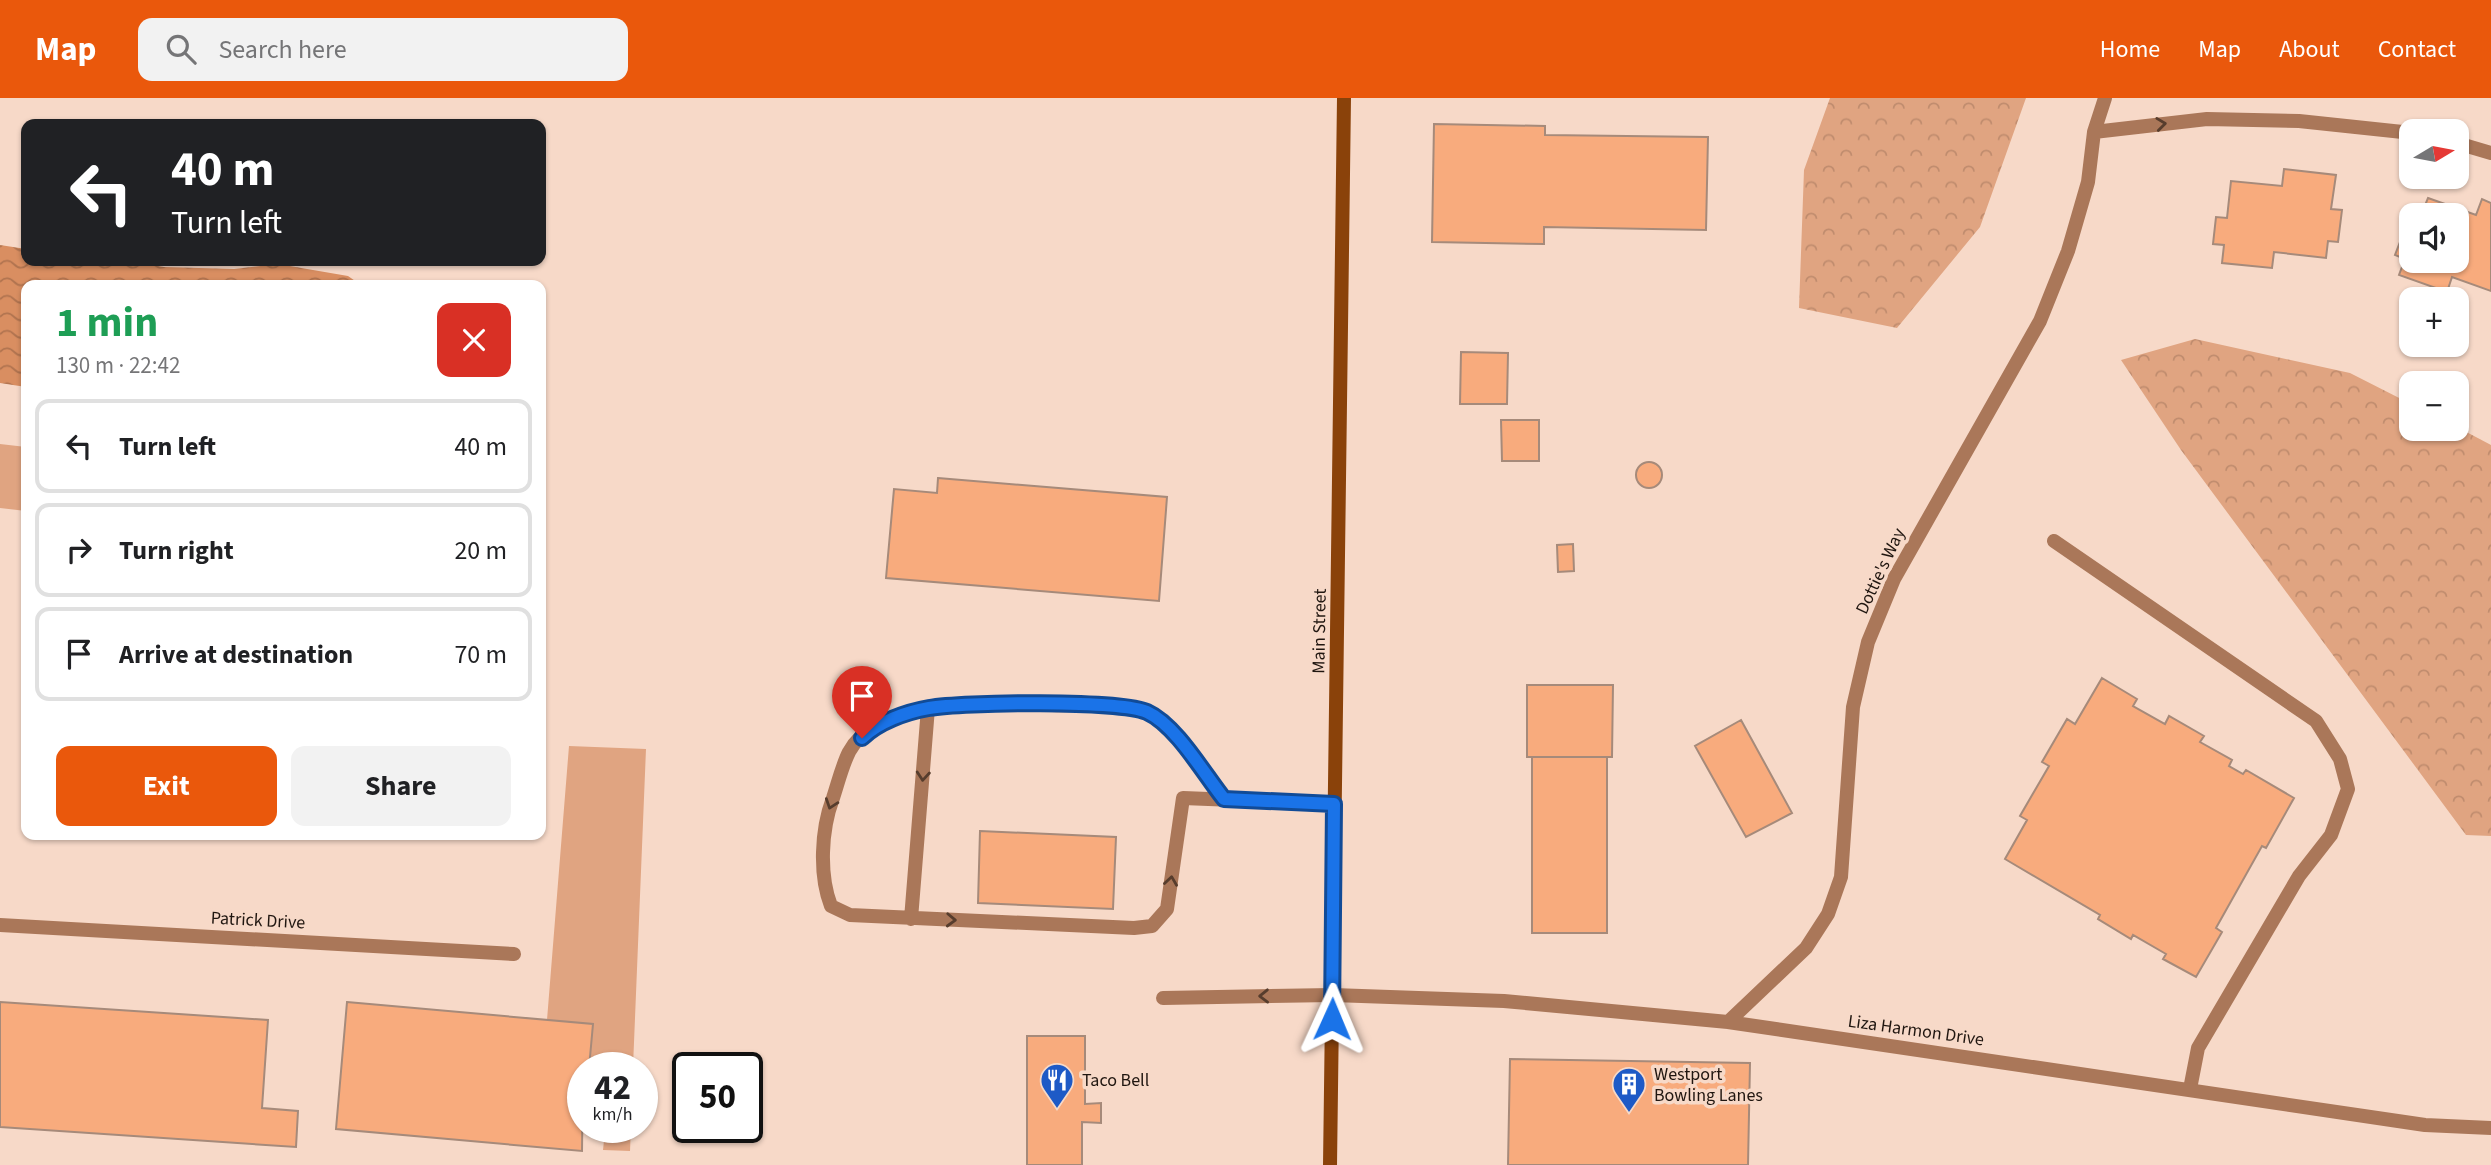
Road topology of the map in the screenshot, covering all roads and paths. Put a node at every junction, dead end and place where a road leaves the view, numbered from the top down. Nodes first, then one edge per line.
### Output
1 (1344, 98) edge
2 (2105, 98) edge
3 (2094, 132) junction
4 (2399, 133) edge
5 (2469, 147) edge
6 (2491, 153) edge
7 (2054, 541) dead end
8 (928, 708) junction
9 (1224, 799) junction
10 (1334, 804) junction
11 (911, 919) junction
12 (0, 925) edge
13 (514, 954) dead end
14 (1333, 995) junction
15 (1163, 998) dead end
16 (1728, 1021) junction
17 (2190, 1089) junction
18 (2491, 1128) edge
19 (1330, 1165) edge

1 - 10 main road, Main Street
2 - 3 street, Dottie's Way
3 -> 4 street
3 - 16 street, Dottie's Way
5 - 6 street
7 - 17 street
8 - 9 street
8 -> 11 street
8 -> 11 street
9 - 10 street
11 -> 9 street
10 - 14 main road, Main Street
12 - 13 street, Patrick Drive
14 -> 15 street, Liza Harmon Drive
14 - 16 street, Liza Harmon Drive
14 - 19 main road, Main Street
16 - 17 street, Liza Harmon Drive
17 - 18 street, Liza Harmon Drive

